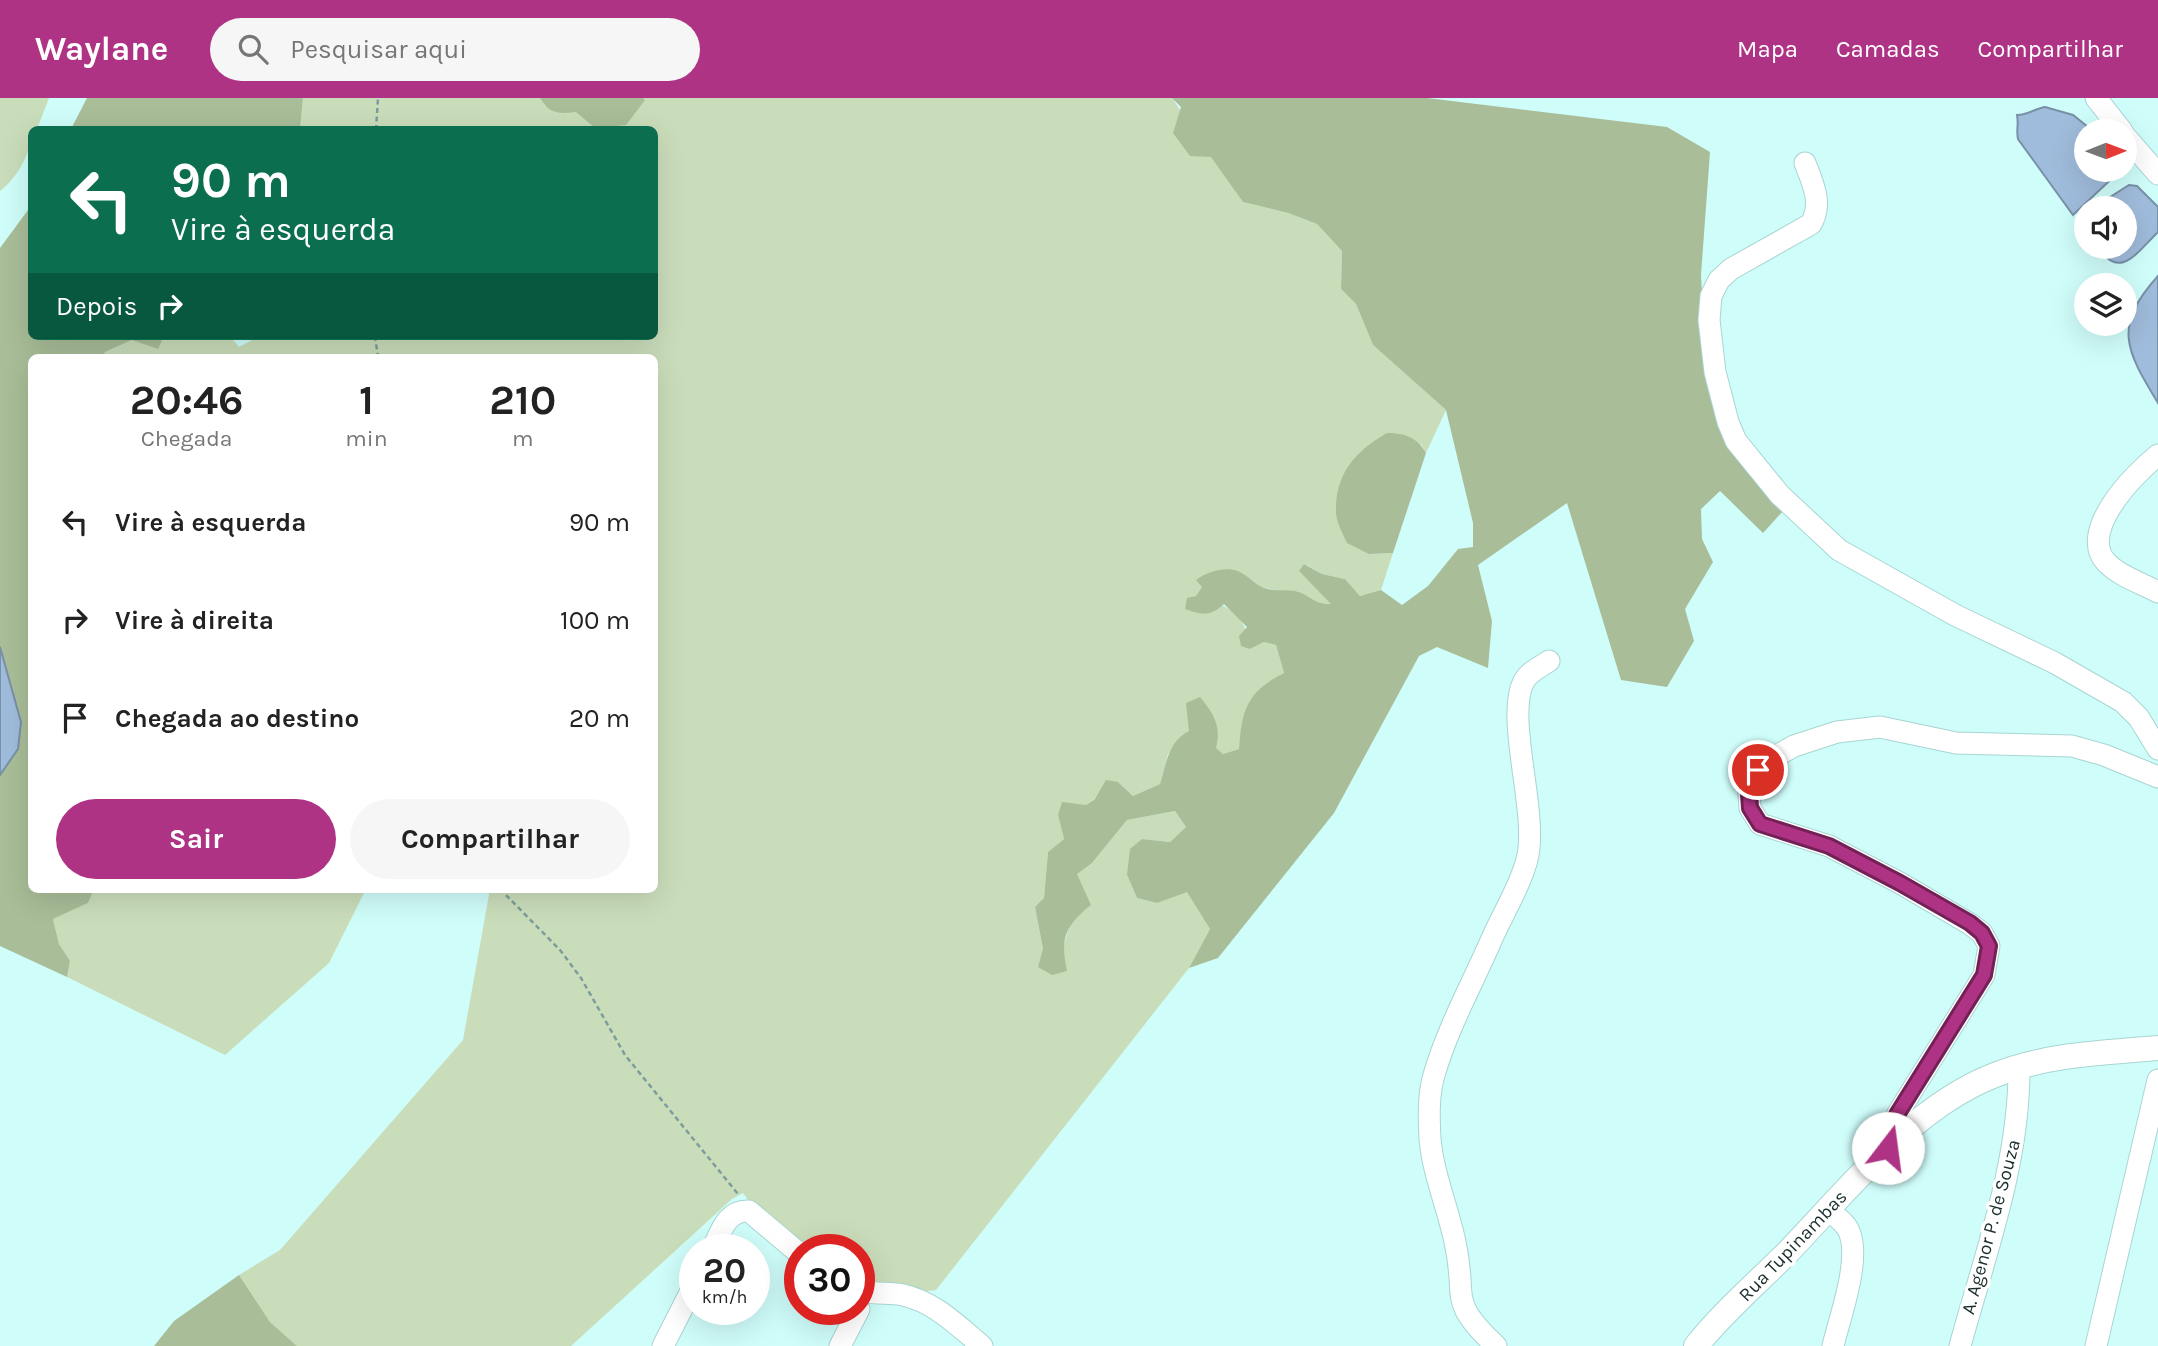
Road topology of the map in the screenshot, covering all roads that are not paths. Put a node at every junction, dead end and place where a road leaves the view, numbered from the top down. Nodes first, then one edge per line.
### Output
1 (2096, 98) edge
2 (2112, 119) edge
3 (2137, 149) edge
4 (1805, 163) dead end
5 (2158, 174) edge
6 (2158, 455) edge
7 (2158, 592) edge
8 (1549, 661) dead end
9 (2158, 749) edge
10 (2158, 777) edge
11 (2158, 1048) edge
12 (2019, 1066) junction
13 (2158, 1080) edge
14 (1888, 1148) junction
15 (1828, 1210) junction
16 (721, 1234) edge
17 (784, 1240) edge
18 (875, 1297) edge
19 (679, 1314) edge
20 (850, 1325) edge
21 (1699, 1344) edge
22 (663, 1346) edge
23 (840, 1346) edge
24 (982, 1346) edge
25 (1496, 1346) edge
26 (1833, 1346) edge
27 (1960, 1346) edge
28 (2096, 1346) edge

1 - 2 street
3 - 5 street
4 - 9 street
6 - 7 street
8 - 25 street
10 - 14 street
11 - 12 street, Rua Tupinambas
12 - 14 street, Rua Tupinambas
12 - 27 street, A. Agenor P. de Souza
13 - 28 street
14 - 15 street, Rua Tupinambas
15 - 21 street, Rua Tupinambas
15 - 26 street
16 - 17 street
18 - 24 street
19 - 22 street
20 - 23 street

